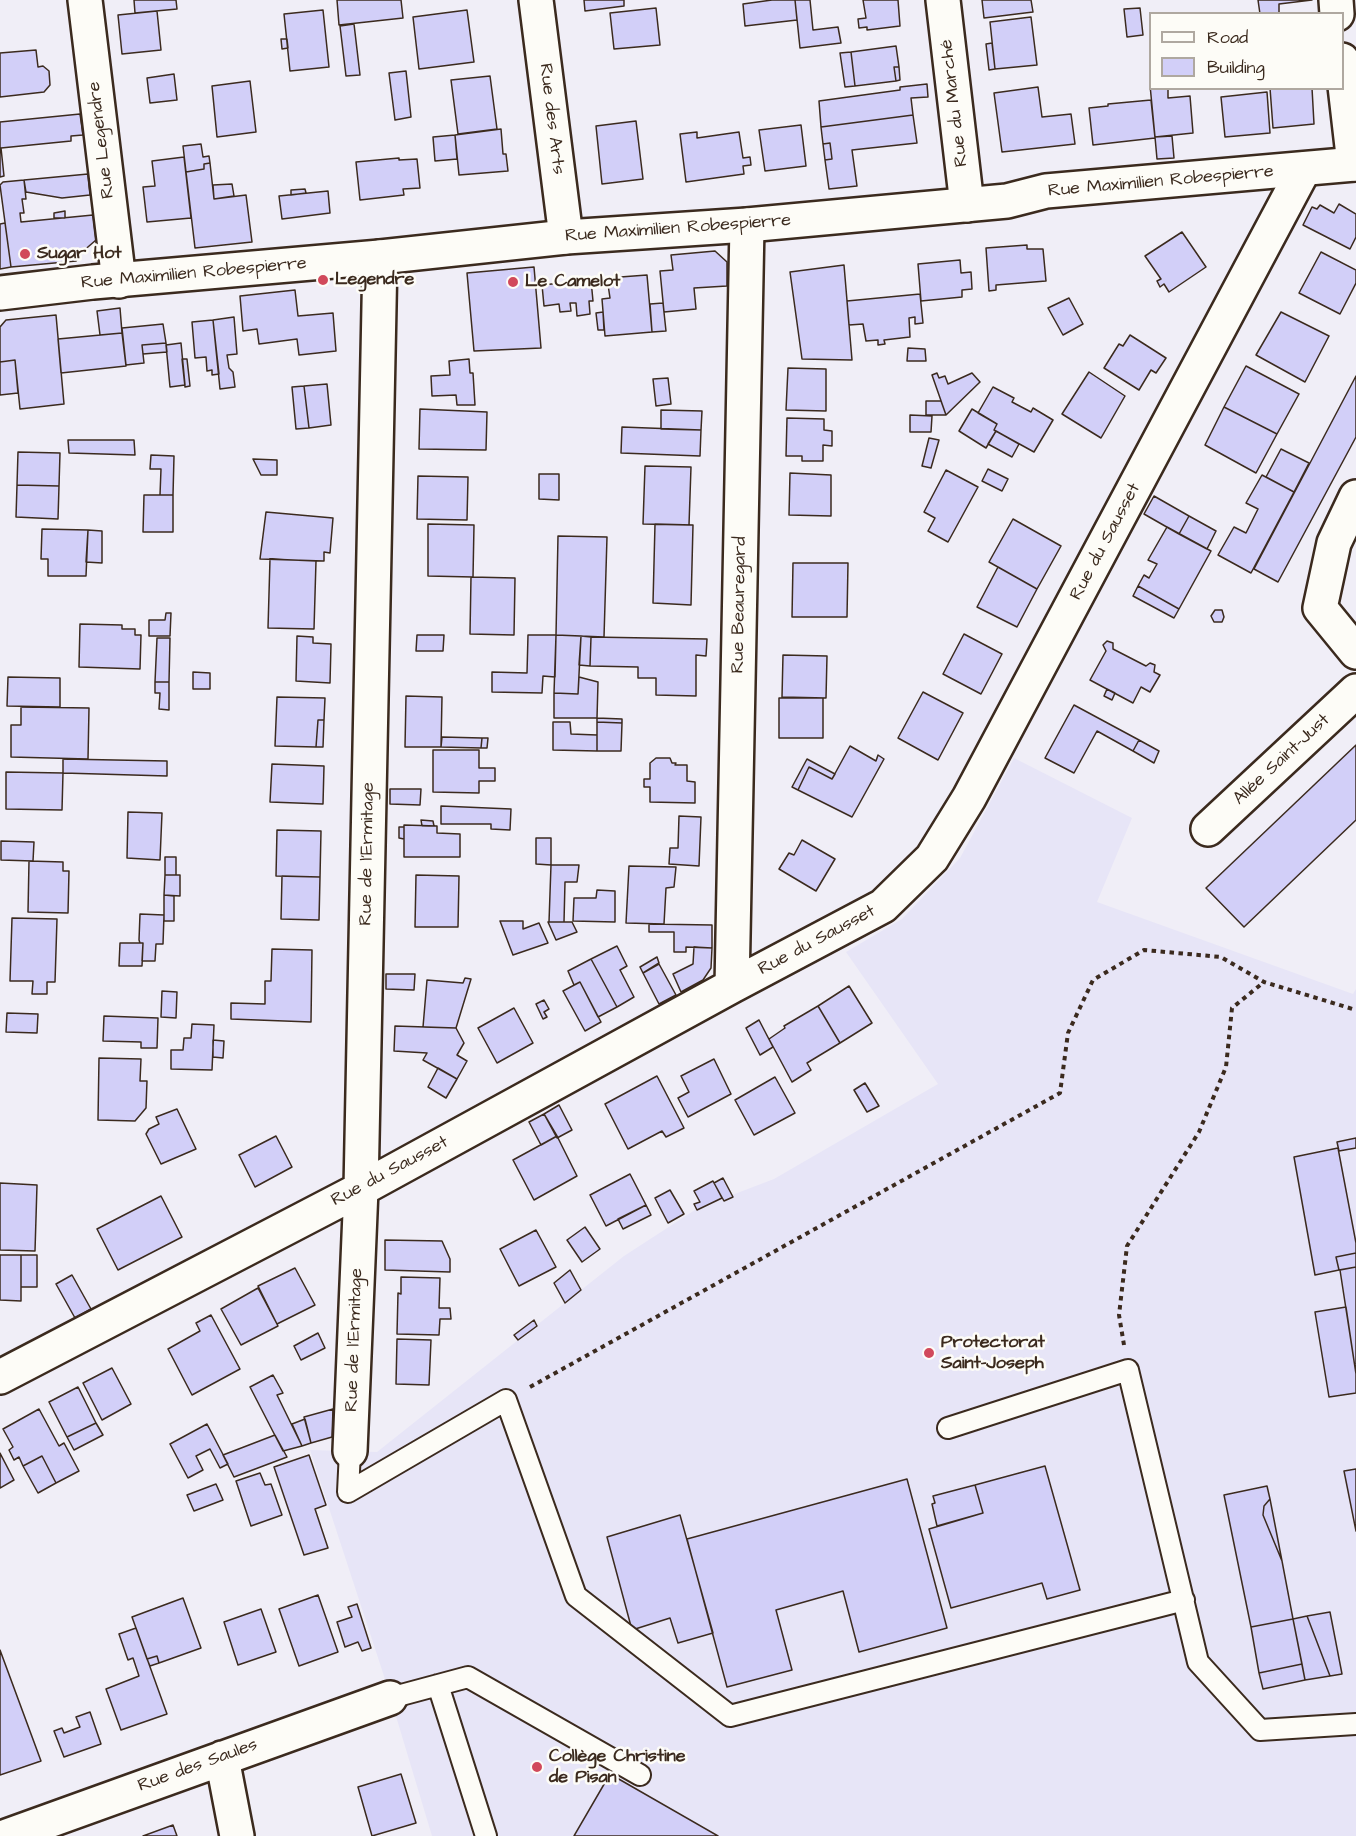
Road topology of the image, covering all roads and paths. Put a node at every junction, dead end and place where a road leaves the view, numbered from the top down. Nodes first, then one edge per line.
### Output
1 (85, 0) edge
2 (536, 0) edge
3 (942, 0) edge
4 (1344, 76) edge
5 (1355, 164) edge
6 (1304, 169) junction
7 (967, 205) junction
8 (747, 225) junction
9 (566, 237) junction
10 (380, 257) junction
11 (119, 281) junction
12 (0, 293) edge
13 (1356, 497) edge
14 (1356, 652) edge
15 (1356, 691) edge
16 (1208, 829) dead end
17 (1264, 982) junction
18 (732, 986) junction
19 (1356, 1010) edge
20 (361, 1189) junction
21 (1128, 1370) junction
22 (0, 1377) edge
23 (506, 1400) junction
24 (948, 1428) dead end
25 (350, 1452) joint
26 (1184, 1600) junction
27 (438, 1685) junction
28 (390, 1698) joint
29 (1356, 1724) edge
30 (222, 1758) junction
31 (640, 1775) dead end
32 (7, 1836) edge
33 (237, 1836) edge
34 (486, 1836) edge

1 - 11 street, Rue Legendre
2 - 9 street, Rue des Arts
3 - 7 street, Rue du Marché
4 - 5 street
5 - 6 street, Rue Maximilien Robespierre
6 - 7 street, Rue Maximilien Robespierre
6 - 18 street, Rue du Sausset
7 - 8 street, Rue Maximilien Robespierre
8 - 9 street, Rue Maximilien Robespierre
8 - 18 street, Rue Beauregard
9 - 10 street, Rue Maximilien Robespierre
10 - 11 street, Rue Maximilien Robespierre
10 - 20 street, Rue de l'Ermitage
11 - 12 street, Rue Maximilien Robespierre
13 - 14 street
15 - 16 street, Allée Saint-Just
17 - 19 path
17 - 21 path
17 - 23 path
18 - 20 street, Rue du Sausset
20 - 22 street, Rue du Sausset
20 - 25 street, Rue de l'Ermitage
21 - 24 lane
21 - 26 lane
23 - 25 lane
23 - 26 lane
26 - 29 lane
27 - 28 lane
27 - 31 lane
27 - 34 lane
28 - 30 street, Rue des Saules
30 - 32 street, Rue des Saules
30 - 33 street

